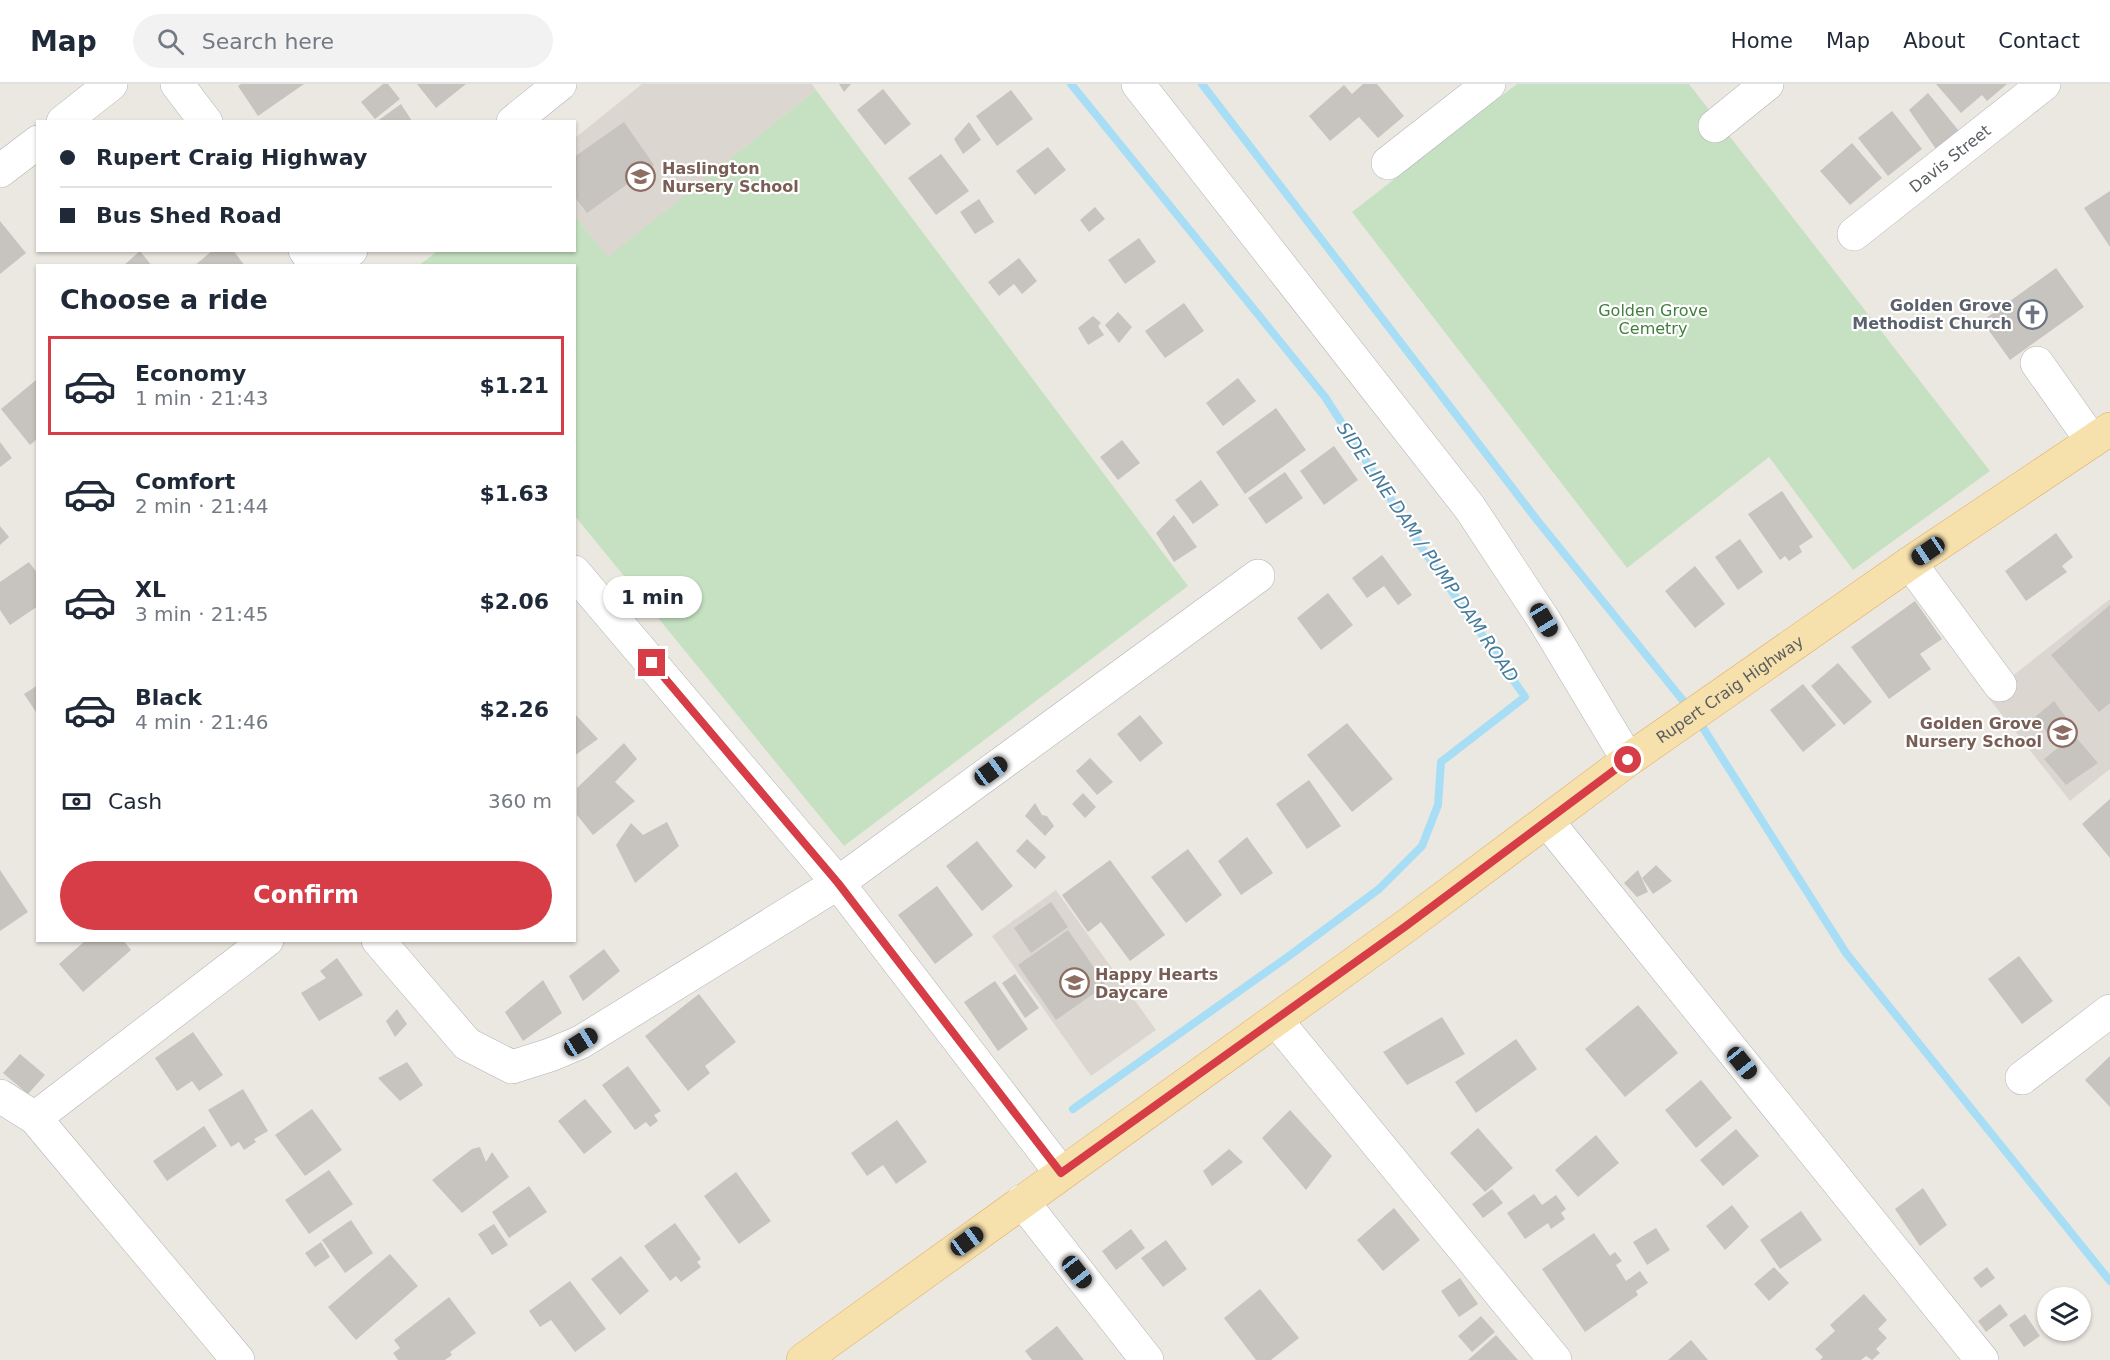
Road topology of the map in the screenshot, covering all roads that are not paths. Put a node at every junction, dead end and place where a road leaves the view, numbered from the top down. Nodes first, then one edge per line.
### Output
1 (111, 84) edge
2 (177, 84) edge
3 (560, 84) edge
4 (1138, 84) edge
5 (1489, 84) edge
6 (1767, 84) edge
7 (2044, 84) edge
8 (66, 120) edge
9 (204, 120) edge
10 (515, 120) edge
11 (1715, 126) dead end
12 (36, 144) edge
13 (1388, 163) dead end
14 (0, 171) edge
15 (1854, 234) dead end
16 (349, 252) edge
17 (335, 264) edge
18 (2037, 363) dead end
19 (2101, 435) edge
20 (1910, 563) junction
21 (576, 574) edge
22 (1258, 576) dead end
23 (2000, 685) dead end
24 (1628, 760) junction
25 (1548, 822) junction
26 (838, 883) junction
27 (264, 942) edge
28 (380, 942) edge
29 (2110, 1011) edge
30 (1276, 1020) junction
31 (2022, 1078) dead end
32 (0, 1096) edge
33 (35, 1118) junction
34 (1061, 1173) junction
35 (1022, 1201) junction
36 (238, 1360) edge
37 (803, 1360) edge
38 (1147, 1360) edge
39 (1555, 1360) edge
40 (1982, 1360) edge

1 - 8 street
2 - 9 street
3 - 10 street
4 - 24 street
5 - 13 street
6 - 11 street
7 - 15 street, Davis Street
12 - 14 street
16 - 17 street
18 - 19 street
19 - 20 main road, Rupert Craig Highway
20 - 23 street
20 - 24 main road, Rupert Craig Highway
21 - 26 street
22 - 26 street
24 - 25 main road, Rupert Craig Highway
25 - 30 main road, Rupert Craig Highway
25 - 40 street
26 - 28 street
26 - 34 street
27 - 33 street
29 - 31 street
30 - 34 main road, Rupert Craig Highway
30 - 39 street
32 - 33 street
33 - 36 street
34 - 35 main road, Rupert Craig Highway
35 - 37 main road, Rupert Craig Highway
35 - 38 street

